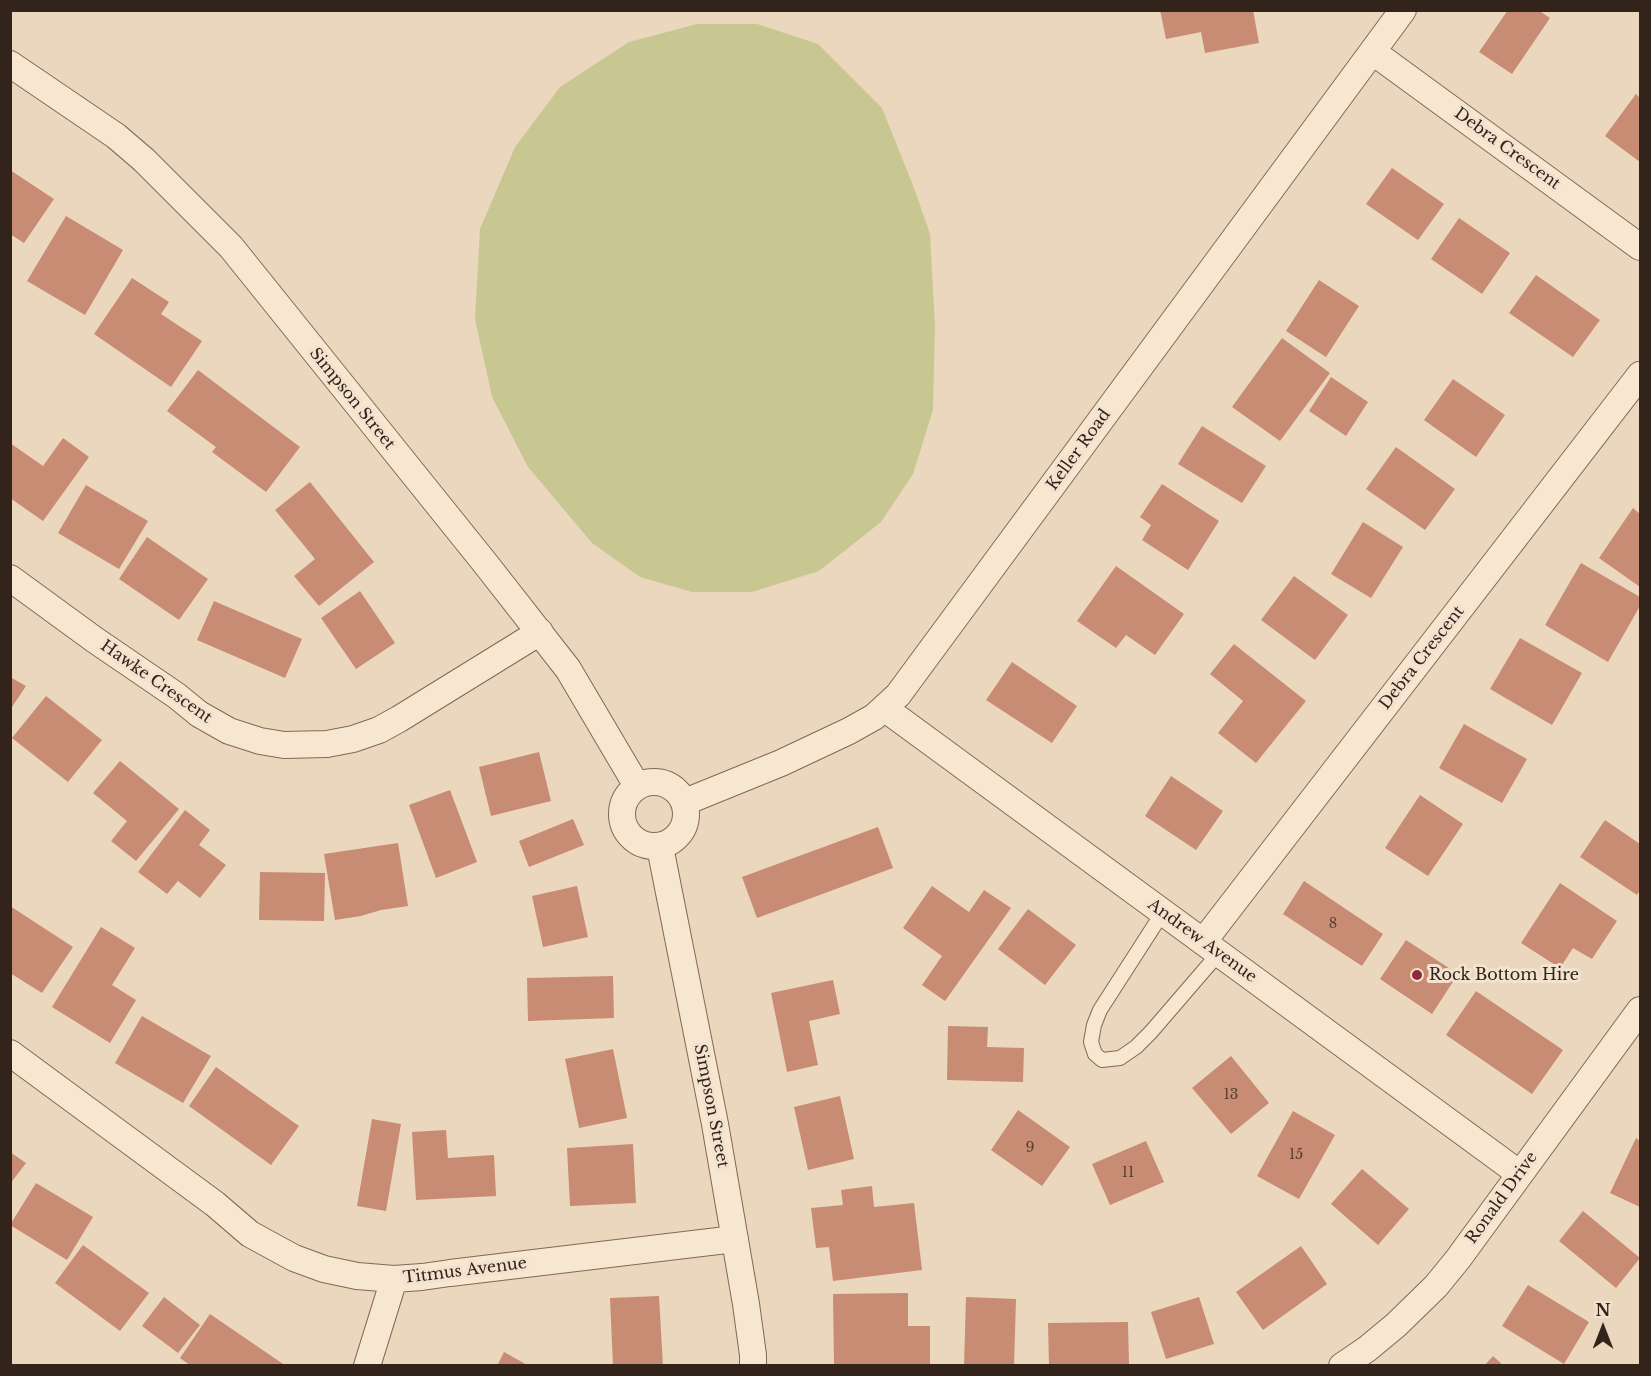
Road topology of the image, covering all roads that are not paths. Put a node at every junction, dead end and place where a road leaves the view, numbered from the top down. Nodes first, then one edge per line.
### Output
1 (1403, 10) edge
2 (1373, 52) junction
3 (10, 64) edge
4 (1641, 247) edge
5 (1641, 375) edge
6 (10, 578) edge
7 (540, 632) junction
8 (884, 708) junction
9 (636, 786) junction
10 (685, 802) junction
11 (660, 847) junction
12 (1163, 912) junction
13 (1211, 947) junction
14 (1641, 1010) edge
15 (10, 1053) edge
16 (1520, 1174) junction
17 (735, 1239) junction
18 (394, 1279) junction
19 (367, 1365) edge
20 (753, 1365) edge
21 (1342, 1365) edge

1 - 2 street, Keller Road
2 - 4 street, Debra Crescent
2 - 8 street, Keller Road
3 - 7 street, Simpson Street
5 - 13 street, Debra Crescent
6 - 7 street, Hawke Crescent
7 - 9 street, Simpson Street
8 - 10 street, Keller Road
8 - 12 street, Andrew Avenue
9 - 10 street
9 - 11 street
10 - 11 street
11 - 17 street, Simpson Street
12 - 13 street, Andrew Avenue
12 - 13 lane, Debra Crescent
13 - 16 street, Andrew Avenue
14 - 16 street, Ronald Drive
15 - 18 street, Titmus Avenue
16 - 21 street, Ronald Drive
17 - 18 street, Titmus Avenue
17 - 20 street, Simpson Street
18 - 19 street

